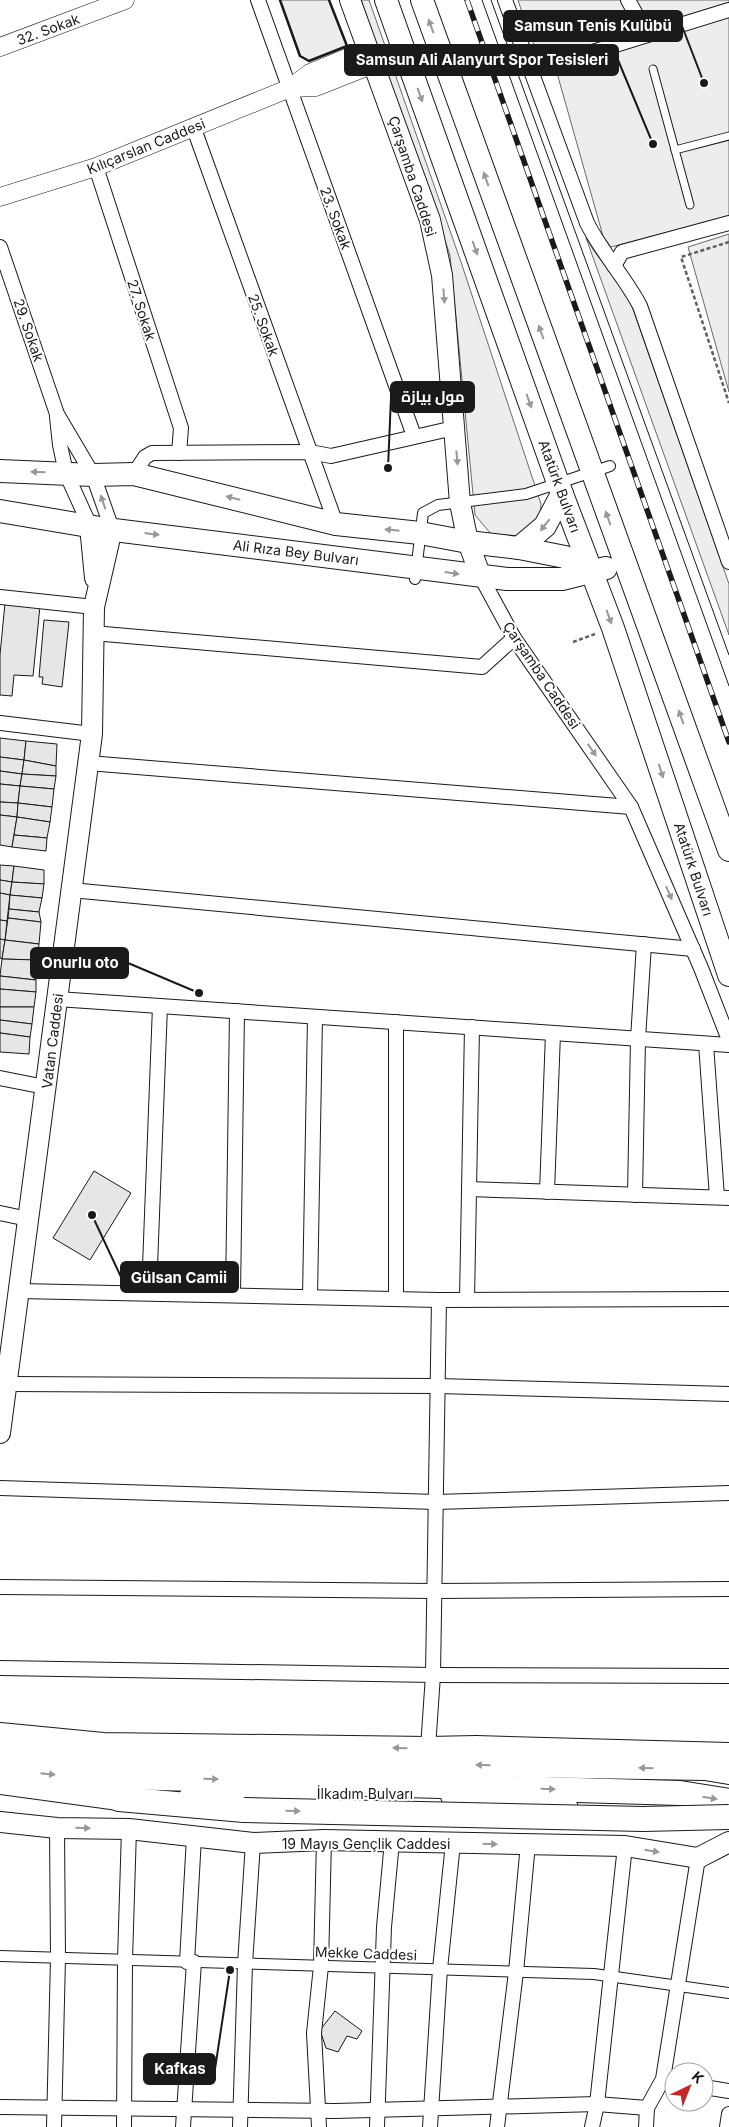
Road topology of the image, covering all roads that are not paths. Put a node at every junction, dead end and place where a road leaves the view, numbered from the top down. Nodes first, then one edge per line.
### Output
1 (125, 0) edge
2 (258, 0) edge
3 (350, 0) edge
4 (386, 0) edge
5 (422, 0) edge
6 (506, 0) edge
7 (628, 0) edge
8 (85, 7) edge
9 (729, 10) edge
10 (647, 34) junction
11 (0, 47) edge
12 (371, 56) junction
13 (653, 69) dead end
14 (531, 71) junction
15 (290, 88) junction
16 (193, 126) junction
17 (729, 136) edge
18 (675, 150) junction
19 (96, 168) junction
20 (0, 197) edge
21 (690, 205) dead end
22 (729, 223) edge
23 (0, 246) edge
24 (614, 266) junction
25 (57, 414) junction
26 (454, 428) junction
27 (414, 436) junction
28 (310, 452) junction
29 (179, 453) junction
30 (601, 469) junction
31 (0, 470) edge
32 (66, 473) junction
33 (134, 474) junction
34 (94, 475) junction
35 (560, 489) junction
36 (460, 503) junction
37 (0, 511) edge
38 (336, 524) junction
39 (90, 526) junction
40 (112, 529) junction
41 (420, 533) junction
42 (468, 542) junction
43 (519, 548) junction
44 (729, 562) edge
45 (624, 564) junction
46 (592, 571) junction
47 (416, 573) junction
48 (481, 577) junction
49 (0, 597) edge
50 (95, 600) junction
51 (93, 633) junction
52 (514, 638) junction
53 (0, 723) edge
54 (92, 734) junction
55 (88, 763) junction
56 (631, 807) junction
57 (729, 850) edge
58 (71, 890) junction
59 (644, 944) junction
60 (693, 949) junction
61 (729, 975) edge
62 (57, 999) junction
63 (160, 1006) junction
64 (237, 1011) junction
65 (315, 1016) junction
66 (396, 1022) junction
67 (472, 1027) junction
68 (553, 1033) junction
69 (638, 1039) junction
70 (729, 1040) edge
71 (706, 1044) junction
72 (729, 1045) edge
73 (0, 1078) edge
74 (46, 1087) junction
75 (469, 1190) junction
76 (547, 1192) junction
77 (635, 1195) junction
78 (723, 1198) edge
79 (0, 1213) edge
80 (28, 1219) junction
81 (19, 1290) junction
82 (149, 1293) junction
83 (233, 1295) junction
84 (310, 1297) junction
85 (396, 1299) junction
86 (729, 1299) edge
87 (439, 1300) junction
88 (467, 1300) junction
89 (6, 1341) edge
90 (6, 1384) junction
91 (438, 1386) junction
92 (729, 1394) edge
93 (0, 1433) edge
94 (0, 1488) edge
95 (729, 1493) edge
96 (436, 1502) junction
97 (0, 1587) edge
98 (729, 1589) edge
99 (434, 1591) junction
100 (0, 1668) edge
101 (433, 1675) junction
102 (729, 1676) edge
103 (0, 1734) edge
104 (428, 1748) junction
105 (0, 1751) edge
106 (726, 1757) edge
107 (0, 1768) edge
108 (0, 1784) edge
109 (119, 1799) junction
110 (729, 1801) edge
111 (729, 1817) edge
112 (0, 1822) edge
113 (729, 1824) edge
114 (57, 1828) junction
115 (129, 1829) junction
116 (194, 1837) junction
117 (324, 1840) junction
118 (392, 1842) junction
119 (729, 1842) edge
120 (253, 1843) junction
121 (453, 1843) junction
122 (528, 1844) junction
123 (625, 1846) junction
124 (698, 1858) junction
125 (0, 1956) edge
126 (58, 1958) junction
127 (125, 1960) junction
128 (191, 1962) junction
129 (246, 1964) junction
130 (321, 1966) junction
131 (383, 1968) junction
132 (440, 1969) junction
133 (516, 1972) junction
134 (610, 1976) junction
135 (677, 1985) junction
136 (729, 1992) edge
137 (671, 2062) edge
138 (664, 2087) edge
139 (714, 2089) edge
140 (729, 2091) edge
141 (597, 2104) junction
142 (0, 2107) edge
143 (499, 2107) junction
144 (54, 2108) junction
145 (432, 2108) junction
146 (648, 2108) junction
147 (124, 2109) junction
148 (183, 2110) junction
149 (240, 2110) junction
150 (377, 2110) junction
151 (319, 2111) junction
152 (729, 2114) edge
153 (54, 2127) edge
154 (124, 2127) edge
155 (183, 2127) edge
156 (240, 2127) edge
157 (319, 2127) edge
158 (377, 2127) edge
159 (430, 2127) edge
160 (497, 2127) edge
161 (592, 2127) edge
162 (646, 2127) edge
163 (727, 2127) edge

1 - 8 street, 32. Sokak
2 - 15 street, 23. Sokak
3 - 12 main road, Çarşamba Caddesi
4 -> 35 main road, Atatürk Bulvarı
30 -> 5 main road
6 - 14 street
7 - 10 street
8 - 11 street, 32. Sokak
9 - 10 street
10 - 14 street
12 - 15 street, Kılıçarslan Caddesi
12 -> 26 main road, Çarşamba Caddesi
13 - 18 lane
14 - 24 street
15 - 16 street, Kılıçarslan Caddesi
15 - 27 street, 23. Sokak
16 - 19 street, Kılıçarslan Caddesi
16 - 28 street, 25. Sokak
17 - 18 lane
18 - 21 lane
19 - 20 street, Kılıçarslan Caddesi
19 - 29 street, 27. Sokak
22 - 24 street
23 - 25 street, 29. Sokak
24 - 44 street
25 - 32 street
25 - 34 street
26 - 27 street
26 -> 36 main road, Çarşamba Caddesi
27 - 28 street
28 - 29 street
28 - 38 street, 25. Sokak
29 - 33 street
30 - 35 street
45 -> 30 main road
32 -> 31 main road
32 - 34 main road
32 - 39 street
33 - 34 main road
38 -> 33 main road
40 -> 34 street
35 - 36 street
35 -> 43 main road
35 - 46 main road, Atatürk Bulvarı
36 - 41 street
36 - 42 main road, Çarşamba Caddesi
37 - 39 main road, Ali Rıza Bey Bulvarı
41 -> 38 main road
39 - 40 main road, Ali Rıza Bey Bulvarı
39 - 50 main road
40 -> 47 main road, Ali Rıza Bey Bulvarı
40 - 50 main road, Vatan Caddesi
41 - 42 main road
41 - 47 street
42 - 43 main road
42 - 48 main road, Çarşamba Caddesi
43 - 46 main road
45 - 46 main road, Ali Rıza Bey Bulvarı
57 -> 45 main road
46 - 48 main road, Ali Rıza Bey Bulvarı
46 -> 61 main road, Atatürk Bulvarı
47 -> 48 main road, Ali Rıza Bey Bulvarı
48 - 52 street, Çarşamba Caddesi
49 - 50 street
50 - 51 main road, Vatan Caddesi
51 - 52 street
51 - 54 main road, Vatan Caddesi
52 -> 56 street, Çarşamba Caddesi
53 - 54 street
54 - 55 main road, Vatan Caddesi
55 - 56 street
55 - 58 main road, Vatan Caddesi
56 -> 60 street, Çarşamba Caddesi
58 - 59 street
58 - 62 main road, Vatan Caddesi
59 - 60 street
59 - 69 street
60 - 70 street, Çarşamba Caddesi
62 - 63 street
62 - 74 main road, Vatan Caddesi
63 - 64 street
63 - 82 street
64 - 65 street
64 - 83 street
65 - 66 street
65 - 84 street
66 - 67 street
66 - 85 street
67 - 68 street
67 - 75 street
68 - 69 street
68 - 76 street
69 - 71 street
69 - 77 street
71 - 72 street
71 - 78 street
73 - 74 street
74 - 80 main road, Vatan Caddesi
75 - 76 street
75 - 88 street
76 - 77 street
77 - 78 street
79 - 80 street
80 - 81 main road, Vatan Caddesi
81 - 82 street
81 - 89 main road, Vatan Caddesi
82 - 83 street
83 - 84 street
84 - 85 street
85 - 87 street
86 - 88 street
87 - 88 street
87 - 91 street
89 - 90 main road, Vatan Caddesi
90 - 91 street
90 - 93 main road, Vatan Caddesi
91 - 92 street
91 - 96 street
94 - 96 street
95 - 96 street
96 - 99 street
97 - 99 street
98 - 99 street
99 - 101 street
100 - 101 street
101 - 102 street
101 - 104 street
104 -> 103 main road
104 - 106 main road
106 -> 105 highway
107 -> 110 highway, İlkadım Bulvarı
108 - 109 main road, İlkadım Bulvarı
109 -> 111 highway, bridge
109 - 113 main road, İlkadım Bulvarı
112 - 114 main road, 19 Mayıs Gençlik Caddesi
114 -> 115 main road, 19 Mayıs Gençlik Caddesi
114 - 126 street
115 - 116 main road, 19 Mayıs Gençlik Caddesi
115 - 127 street
116 - 120 main road, 19 Mayıs Gençlik Caddesi
116 - 128 street
117 - 118 main road, 19 Mayıs Gençlik Caddesi
117 - 120 main road, 19 Mayıs Gençlik Caddesi
117 - 130 street
118 - 121 main road, 19 Mayıs Gençlik Caddesi
118 - 131 street
119 - 124 main road
120 - 129 street
121 -> 122 main road, 19 Mayıs Gençlik Caddesi
121 - 132 street
122 - 123 main road, 19 Mayıs Gençlik Caddesi
122 - 133 street
123 -> 124 main road, 19 Mayıs Gençlik Caddesi
123 - 134 street
124 - 135 street
125 - 126 street, Mekke Caddesi
126 - 127 street, Mekke Caddesi
126 - 144 street
127 - 128 street, Mekke Caddesi
127 - 147 street
128 - 129 street, Mekke Caddesi
128 - 148 street
129 - 130 street, Mekke Caddesi
129 - 149 street
130 - 131 street, Mekke Caddesi
130 - 151 street
131 - 132 street, Mekke Caddesi
131 - 150 street
132 - 133 street, Mekke Caddesi
132 - 145 street
133 - 134 street, Mekke Caddesi
133 - 143 street
134 - 135 street, Mekke Caddesi
134 - 141 street
135 - 136 street, Mekke Caddesi
135 - 137 street
138 - 146 street
139 - 140 street
141 - 143 street
141 - 146 street
141 - 161 street
142 - 144 street
143 - 145 street
143 - 160 street
144 - 147 street
144 - 153 street
145 - 150 street
145 - 159 street
146 - 162 street
147 - 148 street
147 - 154 street
148 - 149 street
148 - 155 street
149 - 151 street
149 - 156 street
150 - 151 street
150 - 158 street
151 - 157 street
152 - 163 street

